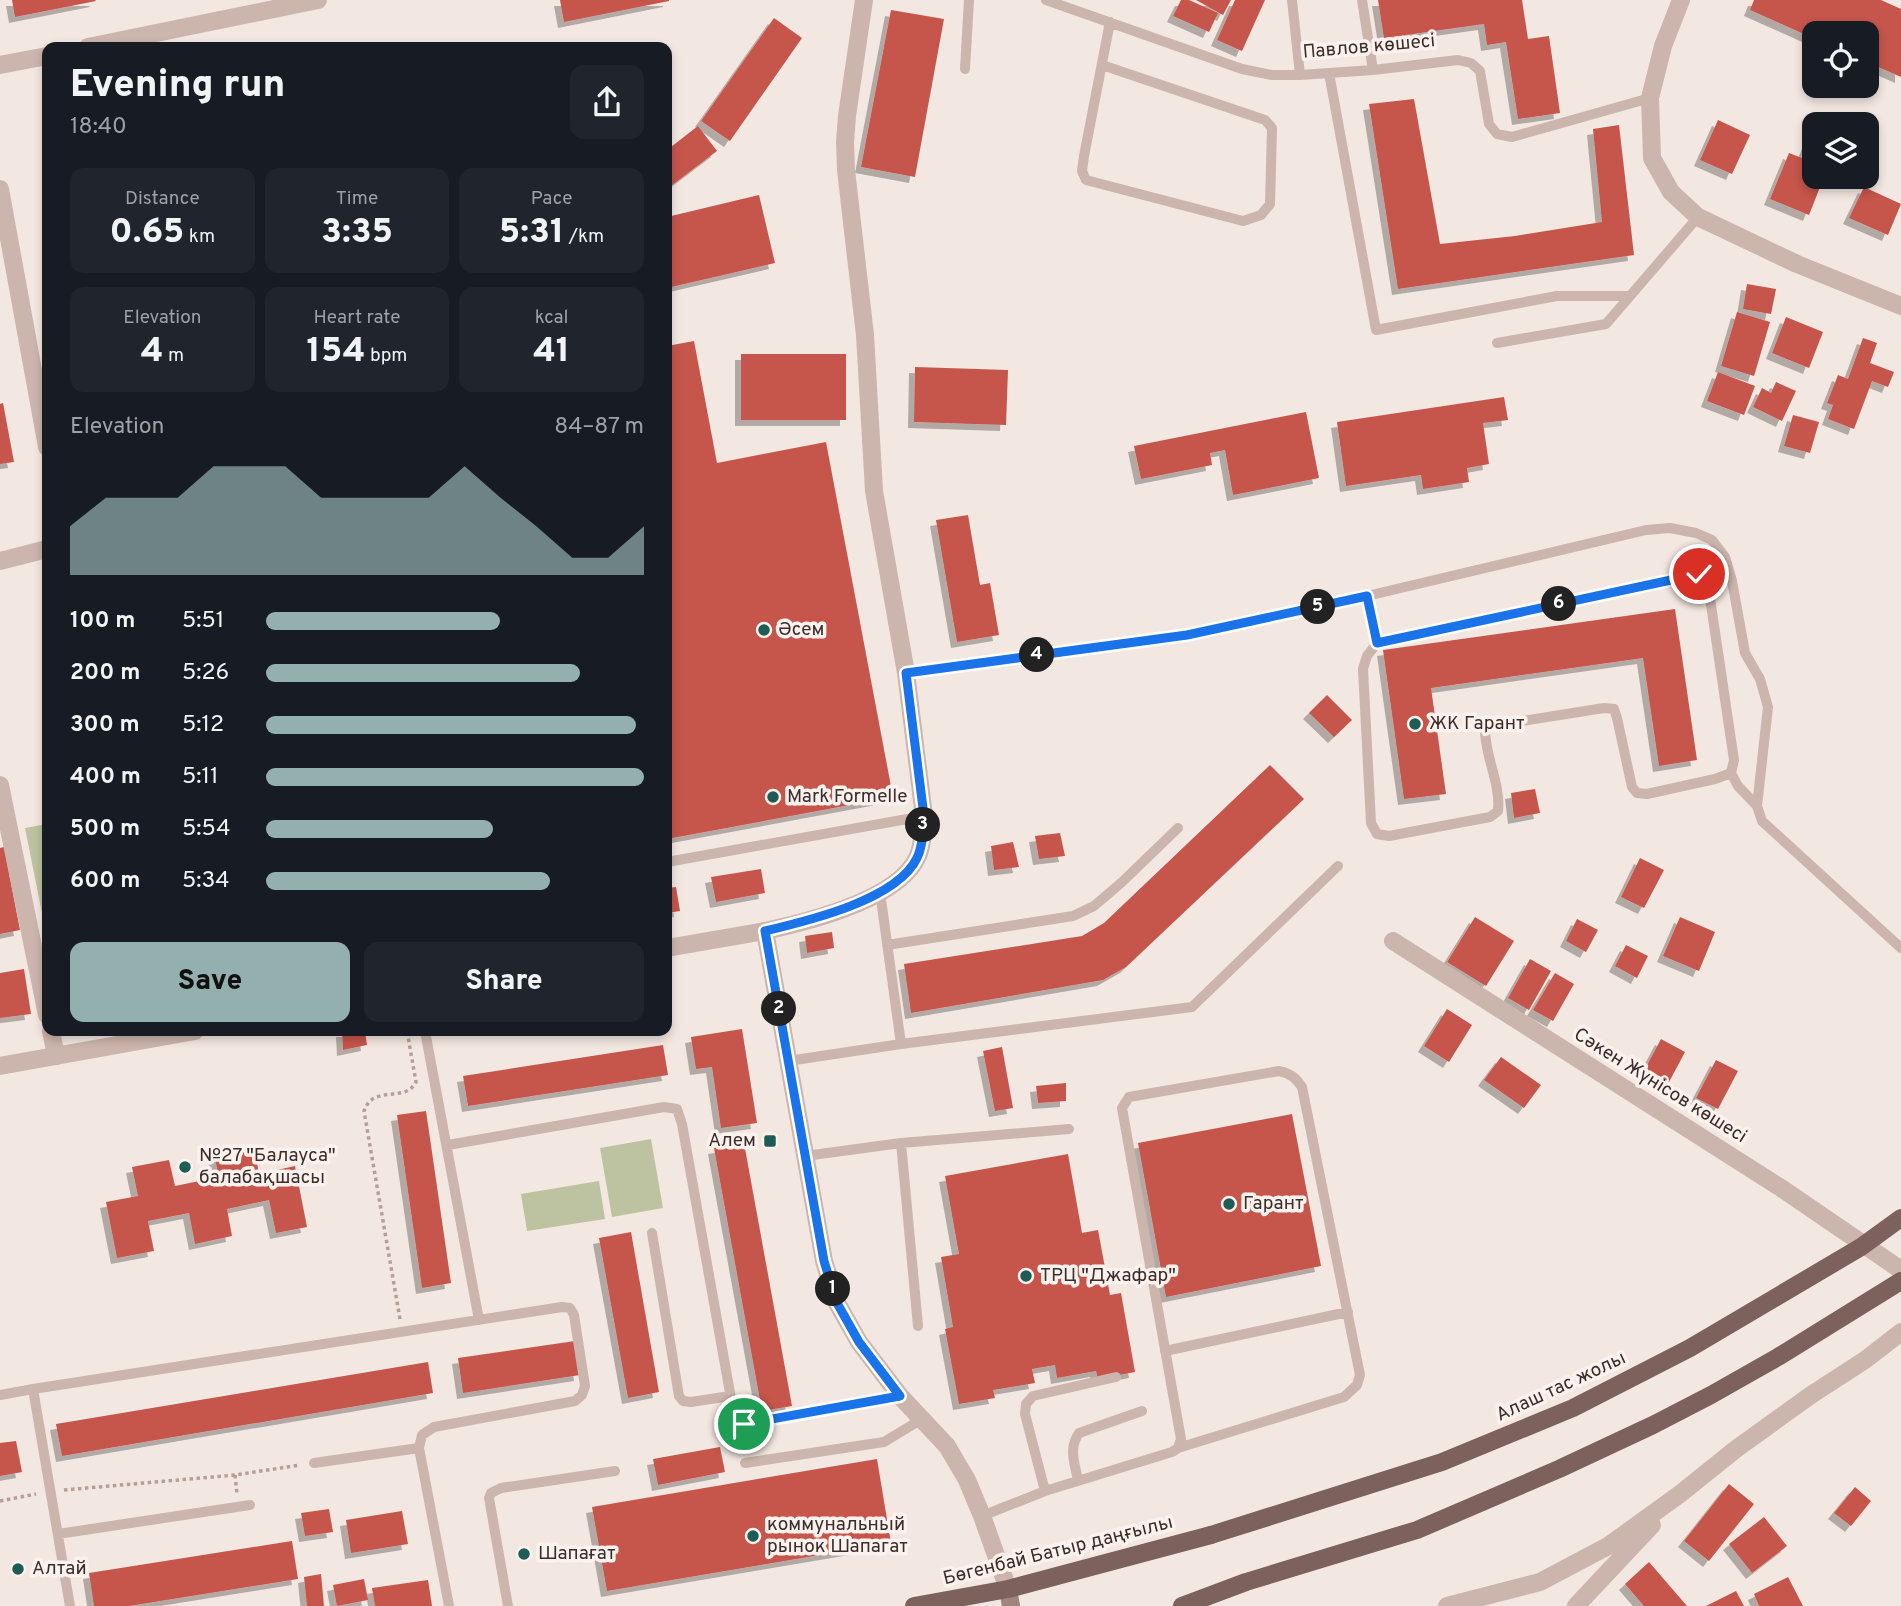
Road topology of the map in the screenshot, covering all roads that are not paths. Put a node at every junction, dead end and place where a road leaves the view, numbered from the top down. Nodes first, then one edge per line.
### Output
1 (318, 0) edge
2 (864, 0) edge
3 (970, 0) edge
4 (1046, 0) edge
5 (1292, 0) edge
6 (1362, 0) edge
7 (1681, 0) edge
8 (1110, 22) junction
9 (112, 42) edge
10 (42, 57) edge
11 (0, 65) edge
12 (1102, 65) junction
13 (965, 69) dead end
14 (1373, 70) junction
15 (1329, 73) junction
16 (1300, 75) junction
17 (1650, 99) junction
18 (0, 189) edge
19 (1698, 216) junction
20 (1630, 296) junction
21 (1901, 306) edge
22 (1497, 343) dead end
23 (42, 401) edge
24 (42, 550) edge
25 (0, 562) edge
26 (1367, 596) junction
27 (1377, 643) junction
28 (906, 673) junction
29 (1731, 773) junction
30 (0, 785) edge
31 (1757, 806) junction
32 (924, 816) junction
33 (1178, 828) dead end
34 (672, 861) edge
35 (1338, 866) dead end
36 (880, 892) junction
37 (765, 931) junction
38 (1393, 941) dead end
39 (887, 945) junction
40 (672, 947) edge
41 (1901, 948) edge
42 (42, 991) edge
43 (52, 1036) edge
44 (138, 1036) edge
45 (426, 1036) edge
46 (901, 1044) junction
47 (56, 1056) junction
48 (788, 1061) junction
49 (0, 1066) edge
50 (1069, 1129) dead end
51 (901, 1143) junction
52 (447, 1145) junction
53 (805, 1156) junction
54 (1901, 1218) edge
55 (652, 1233) dead end
56 (1901, 1270) edge
57 (1901, 1281) edge
58 (1348, 1312) junction
59 (480, 1320) junction
60 (918, 1326) dead end
61 (1901, 1332) edge
62 (1165, 1351) junction
63 (1116, 1377) dead end
64 (33, 1390) junction
65 (0, 1395) edge
66 (730, 1396) junction
67 (900, 1396) junction
68 (1142, 1411) dead end
69 (922, 1419) junction
70 (419, 1447) junction
71 (1178, 1447) junction
72 (314, 1463) road end
73 (745, 1463) dead end
74 (615, 1471) dead end
75 (1078, 1481) junction
76 (1045, 1491) junction
77 (1680, 1494) junction
78 (250, 1505) dead end
79 (982, 1516) junction
80 (58, 1534) junction
81 (1211, 1535) joint
82 (1010, 1597) edge
83 (70, 1606) edge
84 (449, 1606) edge
85 (508, 1606) edge
86 (914, 1606) edge
87 (1182, 1606) edge
88 (1447, 1606) edge
89 (1576, 1606) edge

1 - 9 street
2 - 28 street
3 - 13 lane
4 - 8 lane, Павлов көшесі
5 - 16 lane
6 - 14 lane
7 - 17 street
8 - 12 lane
8 - 16 lane, Павлов көшесі
10 - 11 street
12 - 12 lane
14 - 15 lane, Павлов көшесі
14 - 17 lane, Павлов көшесі
15 - 16 lane, Павлов көшесі
15 - 20 lane
17 - 19 street
18 - 23 street
19 - 20 lane
19 - 21 street
20 - 22 lane
24 - 25 street
26 - 27 lane
26 - 28 lane
26 - 31 lane
27 - 29 lane
27 - 29 lane
28 - 32 street
29 - 31 lane
30 - 42 street
31 - 41 lane
32 - 34 lane
32 - 36 street
33 - 39 lane
35 - 46 lane
36 - 37 street
36 - 39 lane
37 - 40 street
37 - 48 street
38 - 56 street, Сәкен Жүнісов көшесі
39 - 46 lane
43 - 47 street
44 - 47 street
45 - 52 lane
46 - 48 lane
47 - 49 street
48 - 53 street
50 - 51 lane
51 - 53 lane
51 - 60 lane
52 - 59 lane
52 - 66 lane
53 - 67 street
54 - 81 main road, Алаш тас жолы, bridge
55 - 66 lane
57 - 87 main road
58 - 62 lane
58 - 62 lane
58 - 71 lane
59 - 64 lane
59 - 70 lane
61 - 77 street
62 - 71 lane
63 - 76 lane
64 - 65 lane
64 - 80 lane
66 - 67 lane
67 - 69 street
68 - 75 lane
69 - 73 lane
69 - 79 street
70 - 72 lane
70 - 84 lane
71 - 75 lane
74 - 85 lane
75 - 76 lane
76 - 79 lane
77 - 88 street
77 - 89 street
78 - 80 lane
79 - 82 street
80 - 83 lane
81 - 82 main road, Бөгенбай Батыр даңғылы
82 - 86 main road, Бөгенбай Батыр даңғылы

